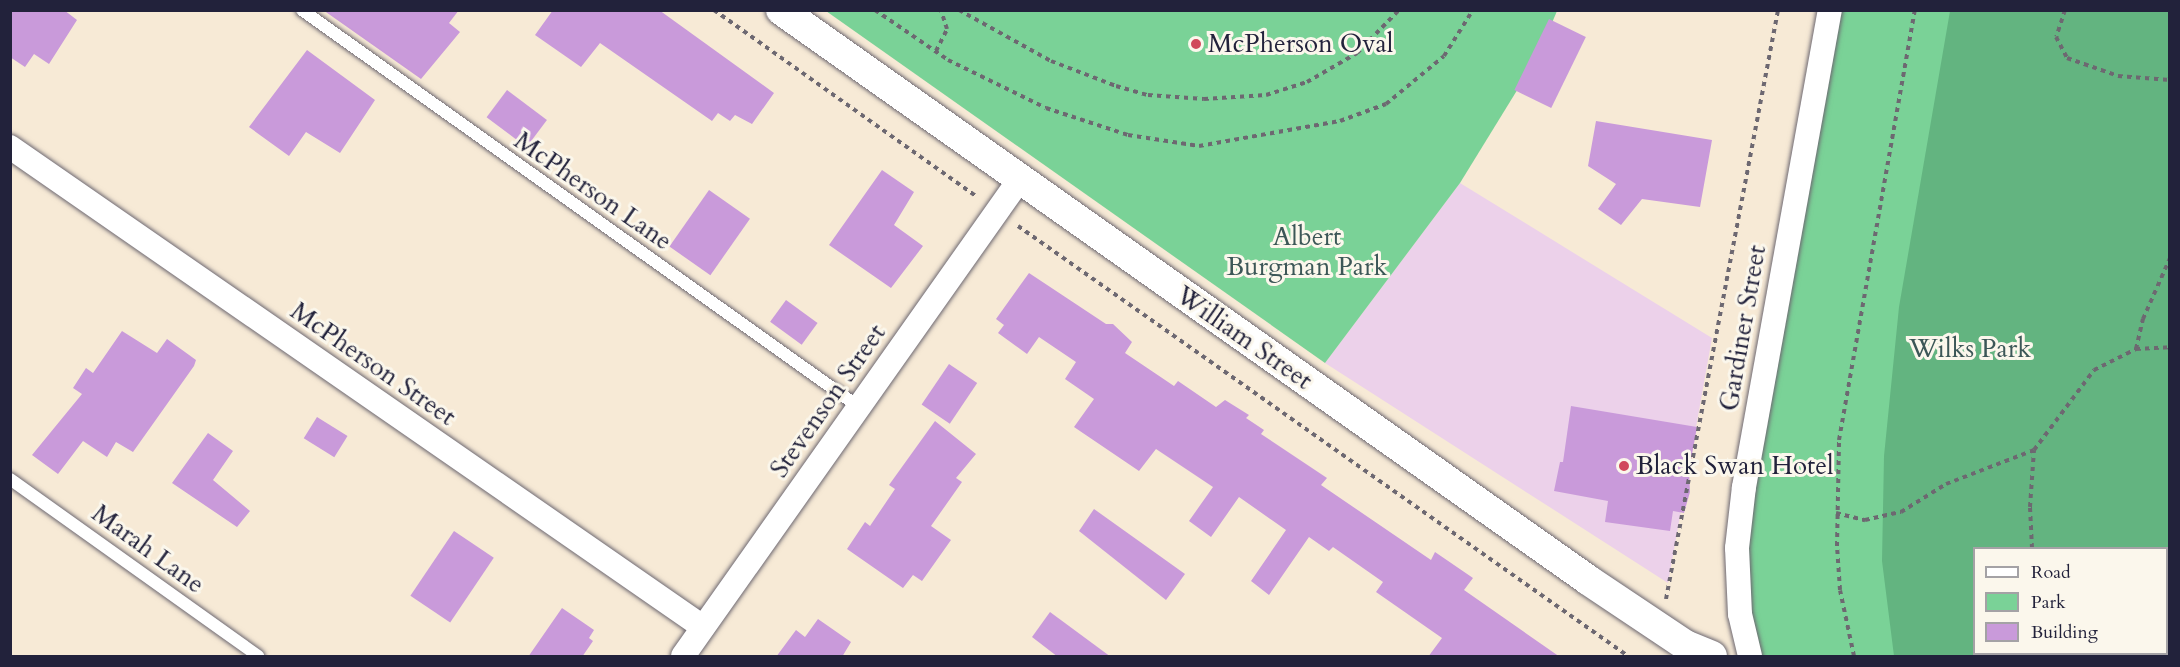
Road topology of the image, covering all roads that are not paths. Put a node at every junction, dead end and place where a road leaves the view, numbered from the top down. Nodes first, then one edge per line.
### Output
1 (302, 10) edge
2 (781, 10) edge
3 (1830, 10) edge
4 (10, 147) edge
5 (1020, 179) junction
6 (859, 407) junction
7 (10, 479) edge
8 (703, 627) junction
9 (258, 657) edge
10 (683, 657) edge
11 (1712, 657) edge
12 (1750, 657) edge

1 - 6 lane, McPherson Lane
2 - 5 street, William Street
3 - 12 street, Gardiner Street
4 - 8 street, McPherson Street
5 - 6 street, Stevenson Street
5 - 11 street, William Street
6 - 8 street, Stevenson Street
7 - 9 lane, Marah Lane
8 - 10 street, Stevenson Street

